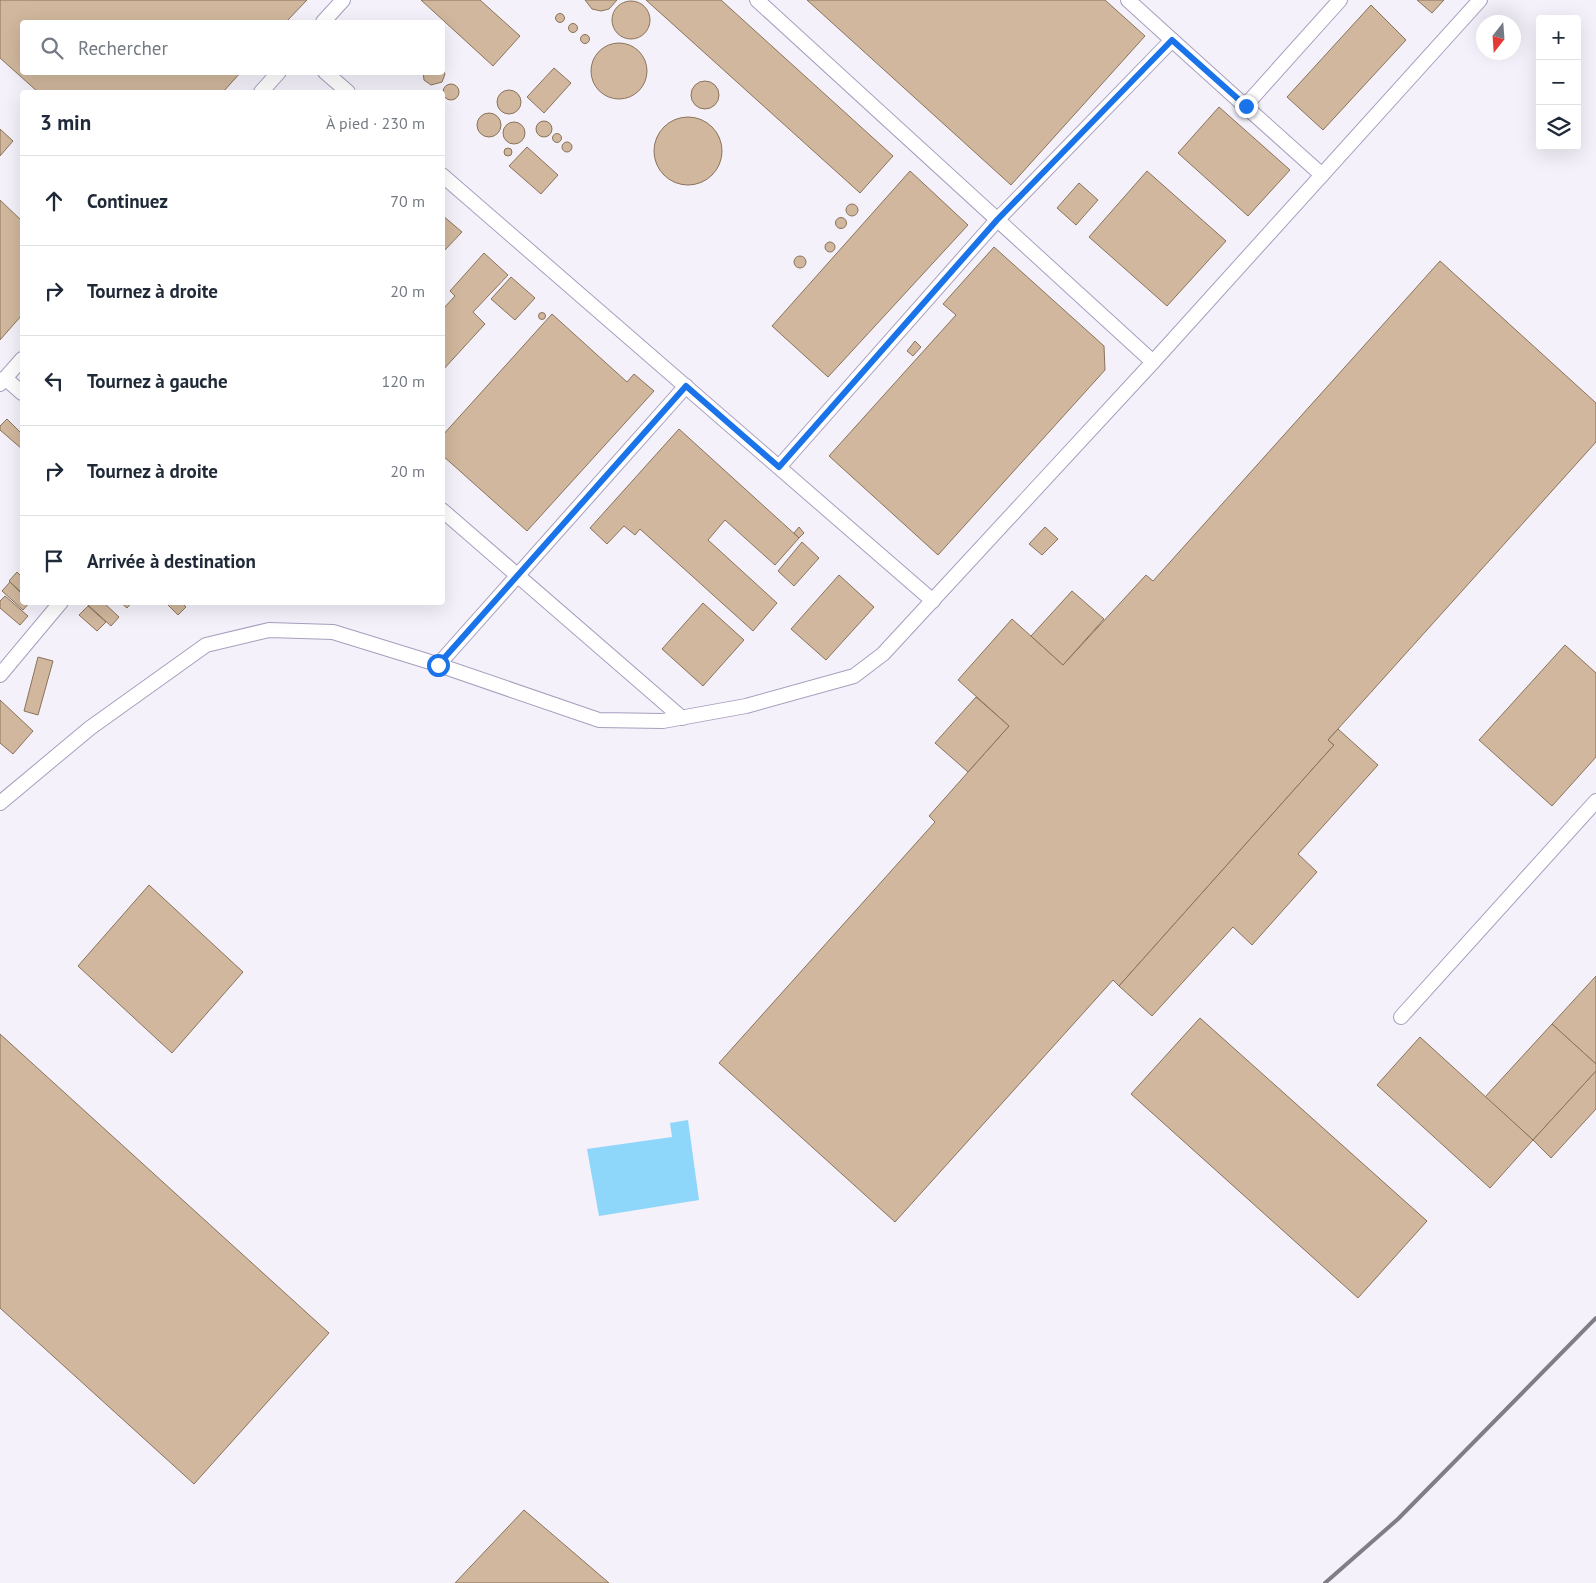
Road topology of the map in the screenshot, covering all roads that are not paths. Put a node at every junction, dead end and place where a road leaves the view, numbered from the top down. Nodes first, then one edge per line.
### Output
1 (343, 0) edge
2 (757, 0) edge
3 (1128, 0) edge
4 (1340, 0) edge
5 (1480, 0) edge
6 (325, 20) edge
7 (1172, 40) junction
8 (276, 75) edge
9 (328, 75) edge
10 (263, 90) edge
11 (346, 90) edge
12 (1246, 106) junction
13 (1322, 175) junction
14 (445, 178) edge
15 (997, 220) junction
16 (20, 361) edge
17 (1153, 362) junction
18 (3, 381) edge
19 (686, 386) junction
20 (20, 391) edge
21 (779, 467) junction
22 (445, 513) edge
23 (517, 575) junction
24 (933, 601) junction
25 (58, 605) edge
26 (438, 665) junction
27 (0, 675) edge
28 (682, 718) junction
29 (1596, 801) edge
30 (0, 803) edge
31 (1401, 1017) dead end

1 - 6 lane
2 - 15 lane
3 - 7 lane
4 - 12 lane
5 - 13 lane
7 - 12 lane
7 - 15 lane
8 - 10 lane
9 - 11 lane
12 - 13 lane
13 - 17 lane
14 - 19 lane
15 - 17 lane
15 - 21 lane
16 - 18 lane
17 - 24 lane
18 - 20 lane
19 - 21 lane
19 - 23 lane
21 - 24 lane
22 - 23 lane
23 - 26 lane
23 - 28 lane
24 - 28 lane
25 - 27 lane
26 - 28 lane
26 - 30 lane
29 - 31 lane

